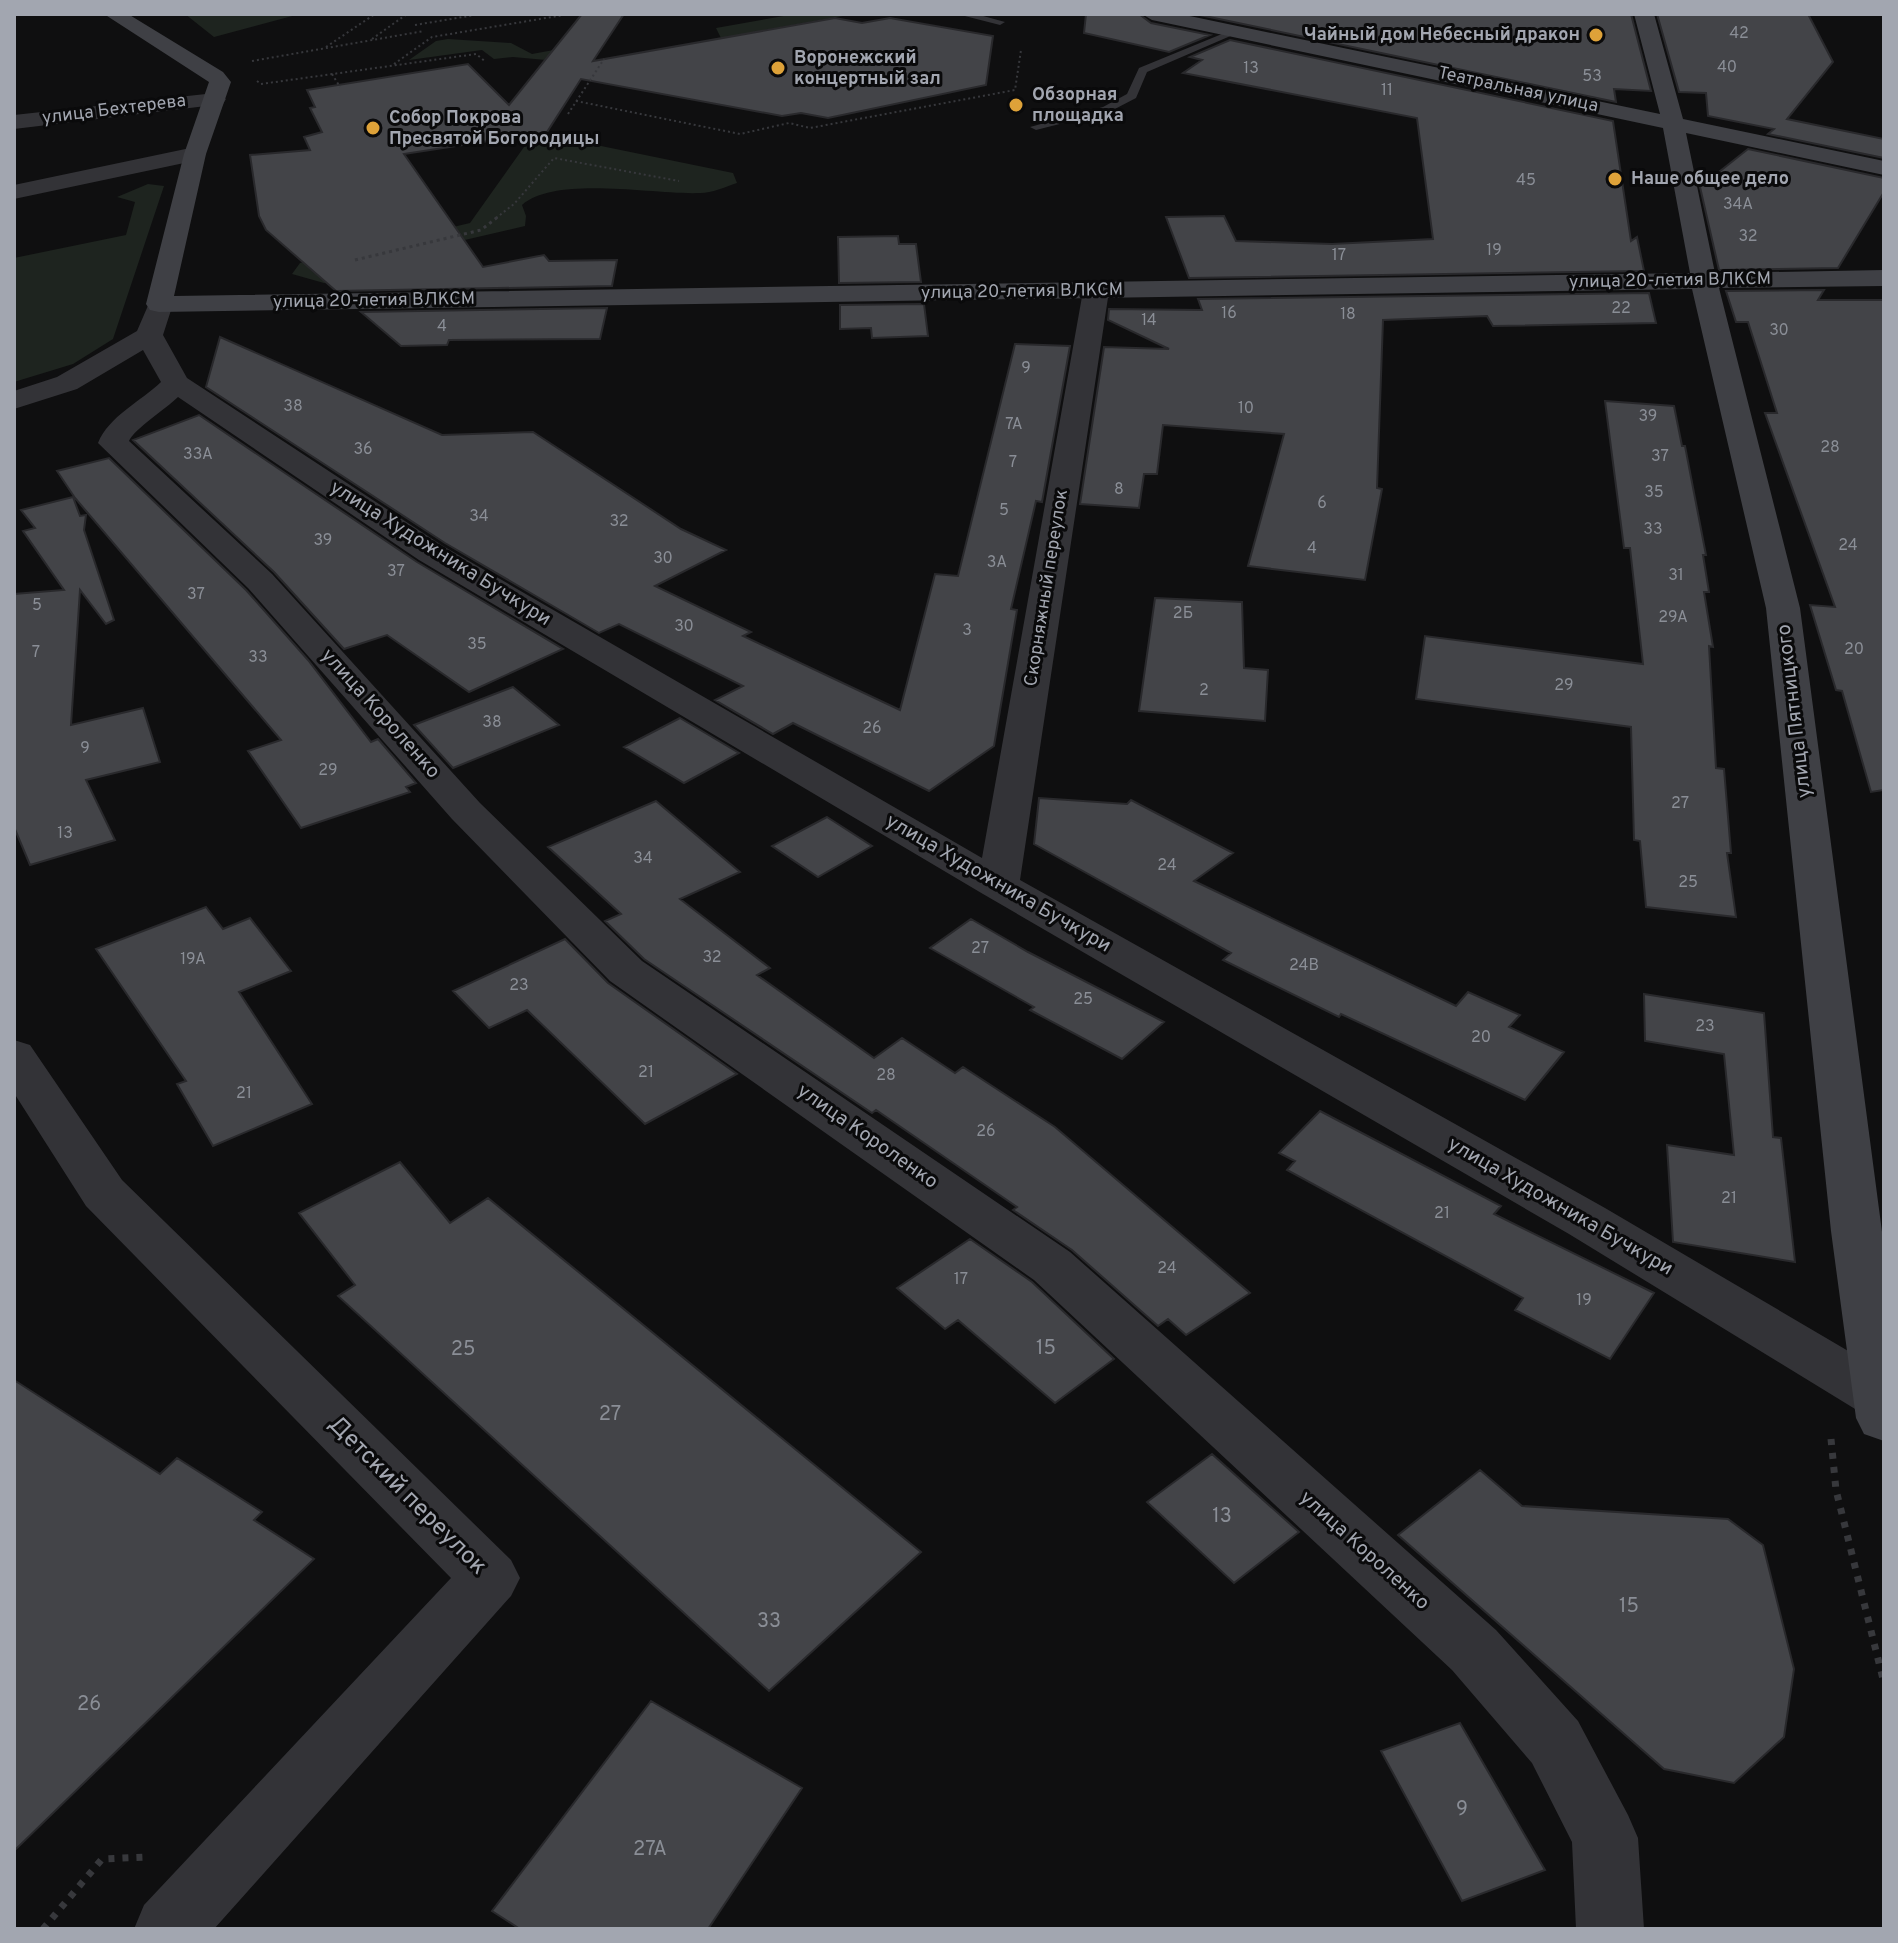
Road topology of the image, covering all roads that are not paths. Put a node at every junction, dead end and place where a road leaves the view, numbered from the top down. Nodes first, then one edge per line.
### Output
1 (114, 14) edge
2 (962, 14) edge
3 (1152, 14) edge
4 (1644, 14) edge
5 (1000, 22) dead end
6 (1237, 31) junction
7 (215, 99) junction
8 (14, 122) edge
9 (1673, 122) junction
10 (1036, 127) dead end
11 (195, 154) junction
12 (1884, 168) edge
13 (14, 192) edge
14 (1884, 278) edge
15 (1703, 280) junction
16 (1096, 291) junction
17 (154, 320) junction
18 (176, 383) junction
19 (21, 401) edge
20 (998, 885) junction
21 (14, 1056) edge
22 (1881, 1407) edge
23 (168, 1929) edge
24 (1610, 1929) edge

1 - 7 street
2 - 5 lane
3 - 6 street, Театральная улица
4 - 9 street, улица Пятницкого
6 - 9 street, Театральная улица
6 - 10 lane
7 - 8 street, улица Бехтерева
7 - 11 street
9 - 12 street, Театральная улица
9 - 15 street, улица Пятницкого
11 - 13 street
11 - 17 street
14 - 15 street, улица 20-летия ВЛКСМ
15 - 16 street, улица 20-летия ВЛКСМ
15 - 22 street, улица Пятницкого
16 - 17 street, улица 20-летия ВЛКСМ
16 - 20 street, Скорняжный переулок
17 - 18 street, улица Художника Бучкури
17 - 19 street
18 - 20 street, улица Художника Бучкури
18 - 24 street, улица Короленко
20 - 22 street, улица Художника Бучкури
21 - 23 street, Детский переулок

